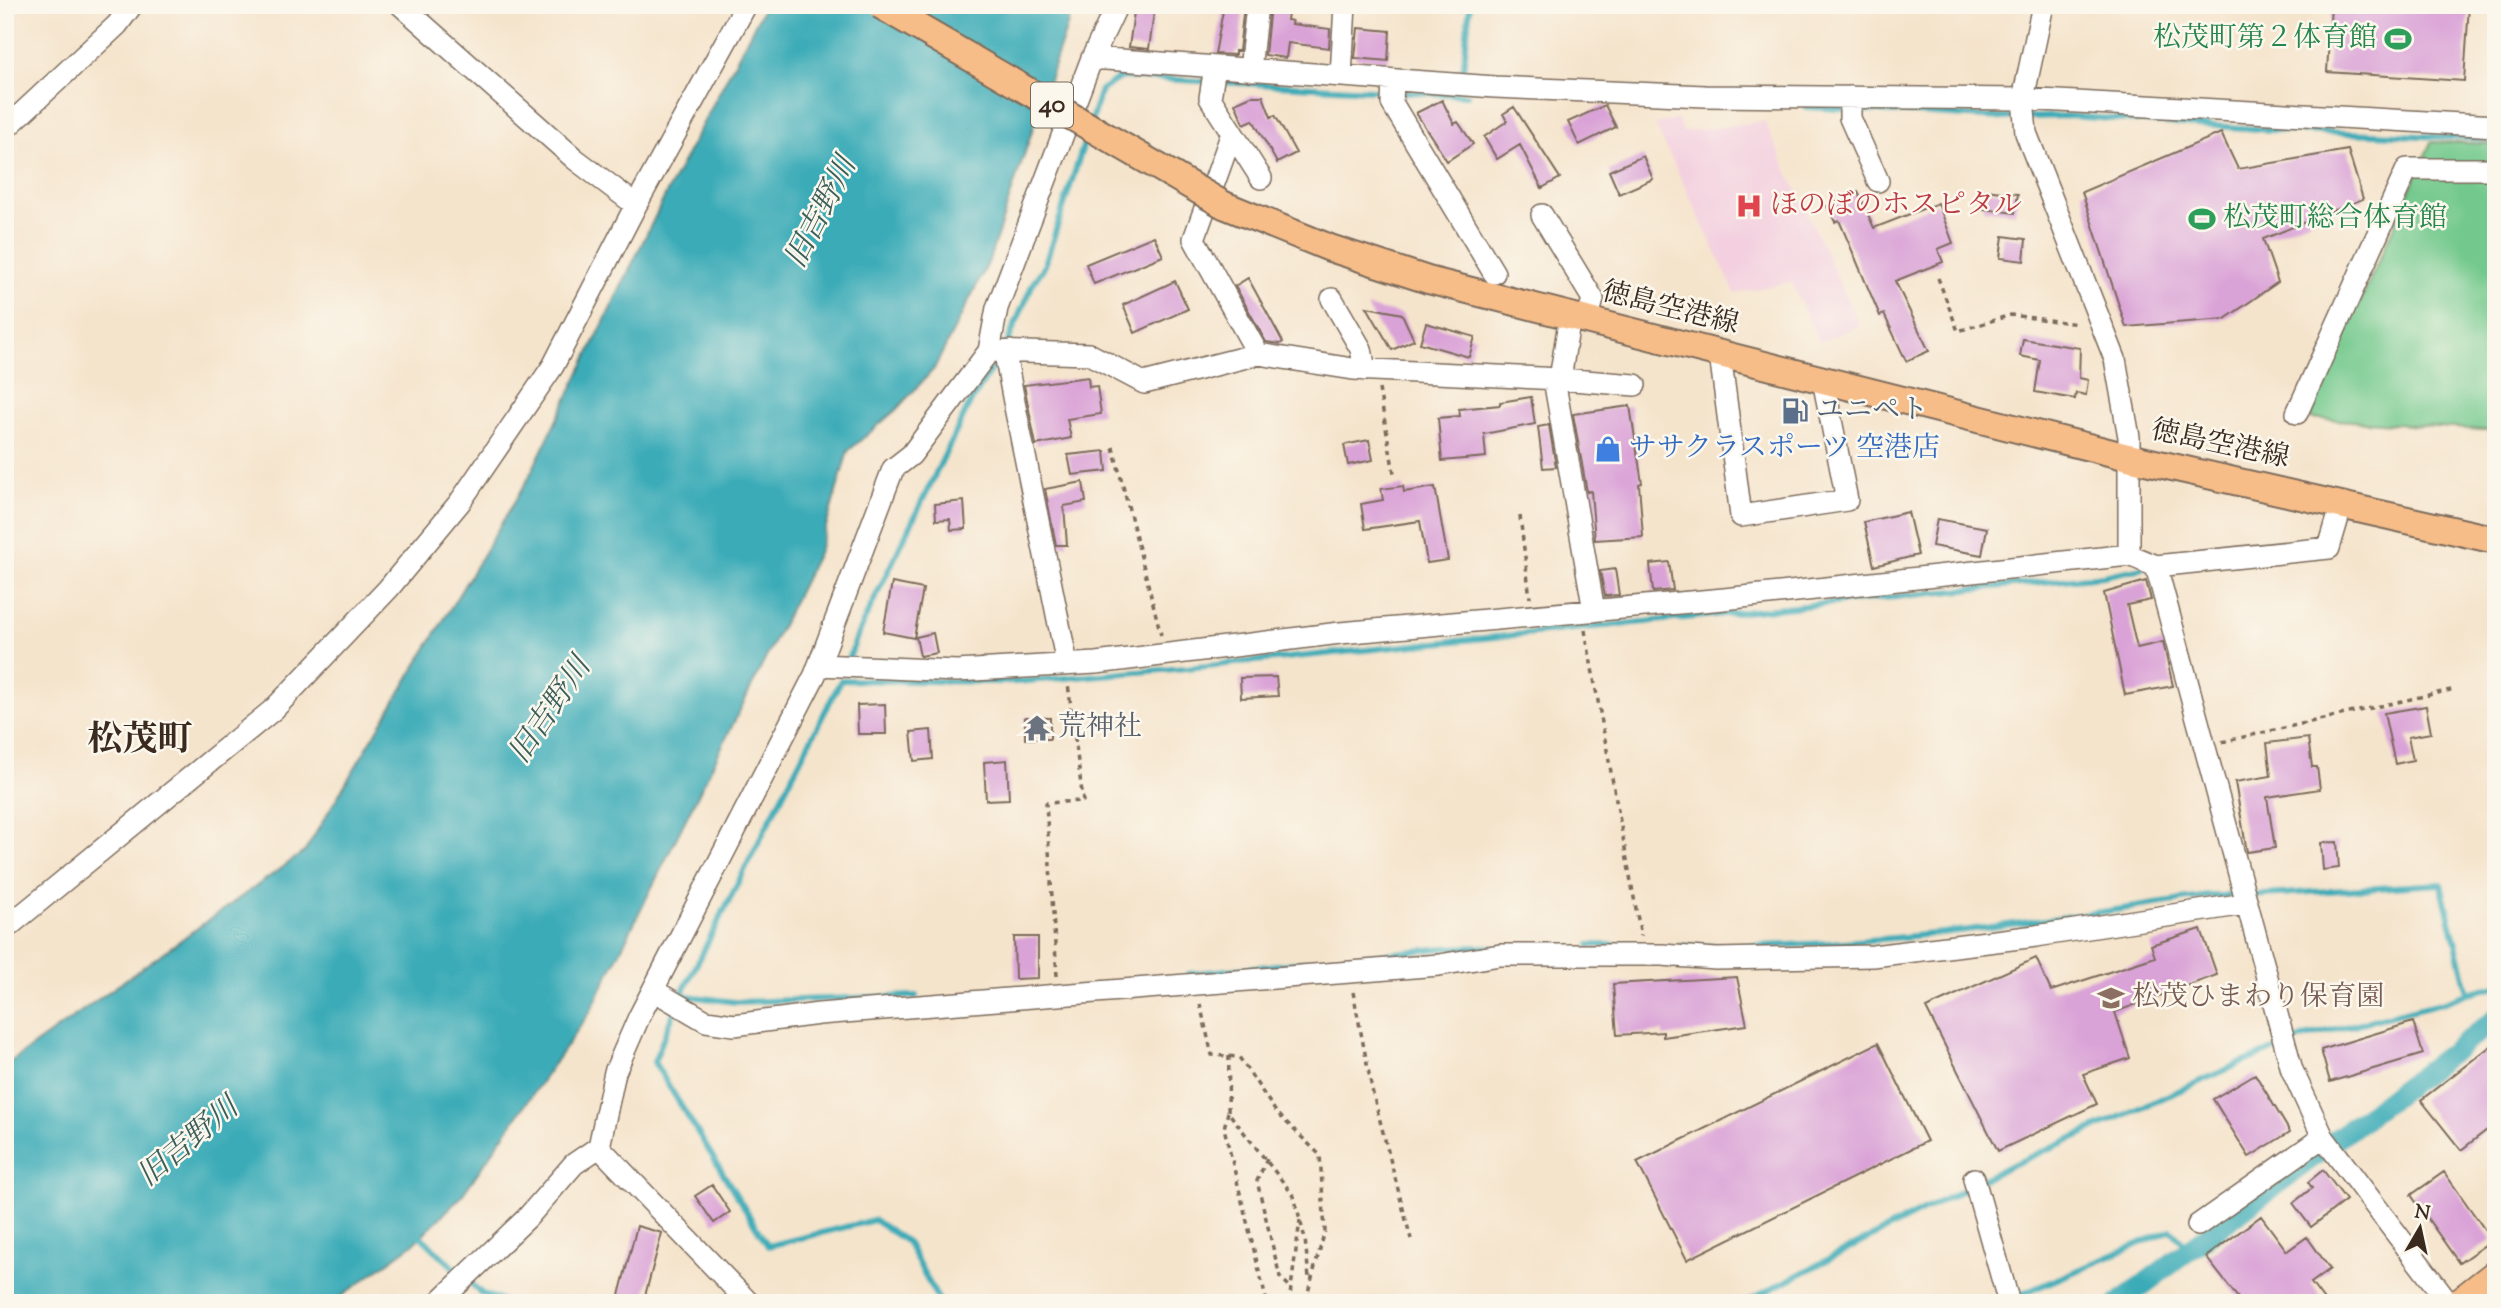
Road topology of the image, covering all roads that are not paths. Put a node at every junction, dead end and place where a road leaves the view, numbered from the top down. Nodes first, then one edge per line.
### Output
1 (132, 5) edge
2 (401, 5) edge
3 (747, 5) edge
4 (880, 5) edge
5 (1117, 5) edge
6 (1257, 5) edge
7 (1345, 5) edge
8 (2043, 5) edge
9 (1092, 58) junction
10 (1250, 70) junction
11 (1341, 76) junction
12 (1213, 77) junction
13 (1393, 80) junction
14 (2023, 99) junction
15 (1850, 108) junction
16 (2496, 126) edge
17 (5, 129) edge
18 (1232, 133) junction
19 (2496, 169) edge
20 (1261, 178) dead end
21 (1878, 181) dead end
22 (636, 205) junction
23 (1542, 215) dead end
24 (1494, 273) dead end
25 (1332, 299) dead end
26 (1579, 318) junction
27 (1000, 351) junction
28 (1258, 354) junction
29 (1720, 354) junction
30 (1367, 363) junction
31 (1557, 379) junction
32 (1823, 380) junction
33 (1635, 385) dead end
34 (2297, 413) dead end
35 (2128, 457) junction
36 (2342, 504) junction
37 (2496, 540) edge
38 (2129, 555) junction
39 (2156, 566) junction
40 (1588, 611) junction
41 (819, 665) junction
42 (1068, 674) junction
43 (2245, 904) junction
44 (5, 929) edge
45 (653, 990) junction
46 (2323, 1137) junction
47 (599, 1147) junction
48 (1974, 1179) dead end
49 (2198, 1225) dead end
50 (2496, 1275) edge
51 (438, 1303) edge
52 (748, 1303) edge
53 (2009, 1303) edge
54 (2449, 1303) edge
55 (2460, 1303) edge

1 - 17 street
2 - 22 street
3 - 22 street
4 - 26 main road, 徳島空港線 / 40, bridge
5 - 9 street
6 - 10 street
7 - 11 street
8 - 14 street
9 - 12 street
9 - 27 street
10 - 11 street
10 - 12 street
11 - 13 street
12 - 18 street
13 - 15 street
13 - 24 street
14 - 15 street
14 - 16 street
14 - 35 street
15 - 21 street
18 - 20 street
18 - 28 street
19 - 34 street
22 - 44 street
23 - 26 street
25 - 30 street
26 - 29 main road, 徳島空港線 / 40
26 - 31 street
27 - 28 street
27 - 41 street
27 - 42 street
28 - 30 street
29 - 32 main road, 徳島空港線 / 40
29 - 32 street
30 - 31 street
31 - 33 street
31 - 40 street
32 - 35 main road, 徳島空港線 / 40
35 - 36 main road, 徳島空港線 / 40
35 - 38 street
36 - 37 main road, 徳島空港線 / 40
36 - 39 street
38 - 39 street
38 - 40 street
39 - 43 street
40 - 42 street
41 - 42 street
41 - 45 street
43 - 45 street
43 - 46 street
45 - 47 street
46 - 49 street
46 - 54 street
47 - 51 street
47 - 52 street
48 - 53 street
50 - 55 highway

